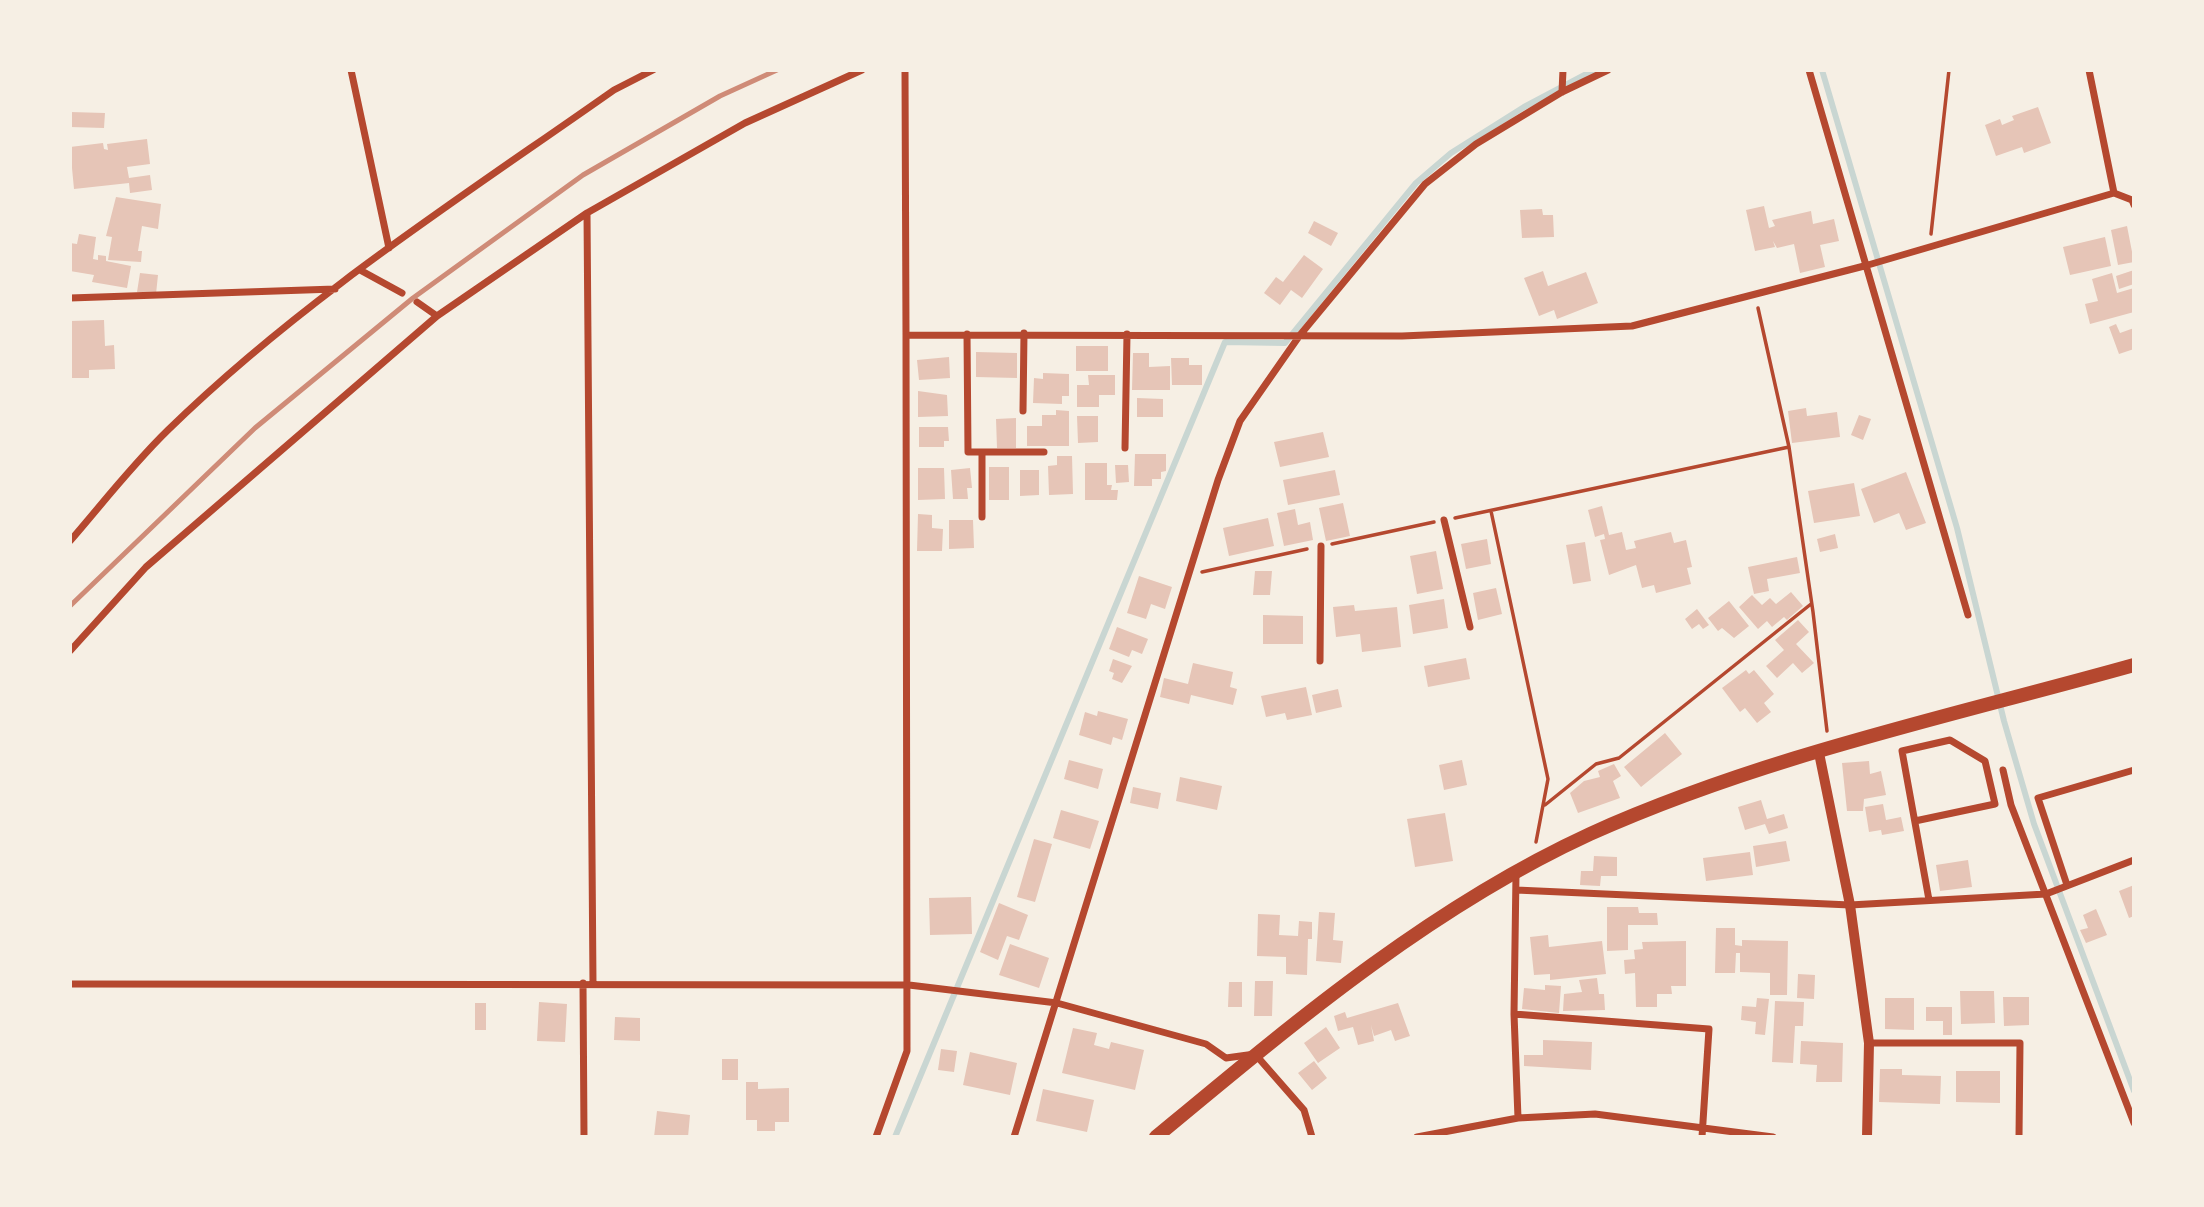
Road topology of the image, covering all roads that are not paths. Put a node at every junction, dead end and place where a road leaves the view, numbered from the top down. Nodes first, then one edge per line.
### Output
1 (351, 70) edge
2 (653, 70) edge
3 (862, 70) edge
4 (905, 70) edge
5 (1563, 70) edge
6 (1608, 70) edge
7 (1809, 70) edge
8 (2089, 70) edge
9 (1562, 92) junction
10 (2114, 193) junction
11 (2134, 205) edge
12 (587, 214) junction
13 (389, 248) junction
14 (1868, 265) junction
15 (360, 270) junction
16 (336, 289) junction
17 (402, 293) dead end
18 (70, 298) edge
19 (416, 302) dead end
20 (437, 316) junction
21 (1024, 333) junction
22 (967, 334) junction
23 (1127, 334) junction
24 (906, 335) junction
25 (1300, 335) junction
26 (1023, 411) dead end
27 (1125, 449) dead end
28 (982, 452) junction
29 (1044, 452) dead end
30 (982, 517) dead end
31 (1444, 520) road end
32 (70, 541) edge
33 (1321, 547) road end
34 (1968, 615) dead end
35 (1470, 627) dead end
36 (70, 651) edge
37 (1320, 661) dead end
38 (2134, 665) edge
39 (1819, 753) junction
40 (2003, 770) dead end
41 (2134, 770) edge
42 (1915, 821) junction
43 (2134, 860) edge
44 (1516, 873) junction
45 (2067, 886) junction
46 (1516, 890) junction
47 (2046, 894) junction
48 (1930, 900) junction
49 (1850, 905) junction
50 (583, 983) junction
51 (593, 983) junction
52 (70, 984) edge
53 (909, 985) junction
54 (1057, 1003) junction
55 (1514, 1014) junction
56 (1869, 1043) junction
57 (1255, 1054) junction
58 (1518, 1118) junction
59 (2134, 1123) edge
60 (1702, 1133) edge
61 (584, 1137) edge
62 (876, 1137) edge
63 (1014, 1137) edge
64 (1156, 1137) edge
65 (1312, 1137) edge
66 (1417, 1137) edge
67 (1773, 1137) edge
68 (1867, 1137) edge
69 (2019, 1137) edge

1 - 13 street
2 - 13 street
3 - 12 street
4 - 24 street
5 - 9 street
6 - 9 street
7 - 14 street
8 - 10 street
9 - 25 street
10 - 11 street
10 - 14 street
12 - 20 street
12 - 51 street
13 - 15 street
14 - 25 street
14 - 34 street
15 - 16 street
15 - 17 street
16 - 18 street
16 - 32 street
19 - 20 street
20 - 36 street
21 - 22 street
21 - 23 street
21 - 26 street
22 - 24 street
22 - 28 street
23 - 25 street
23 - 27 street
24 - 53 street
25 - 54 street
28 - 29 street
28 - 30 street
31 - 35 street
33 - 37 street
38 - 39 highway
39 - 44 highway
39 - 49 street
40 - 47 street
41 - 45 street
42 - 42 street
42 - 48 street
43 - 45 street
44 - 46 street
44 - 57 highway
45 - 47 street
46 - 49 street
46 - 55 street
47 - 48 street
47 - 59 street
48 - 49 street
49 - 56 street
50 - 51 street
50 - 52 street
50 - 61 street
51 - 53 street
53 - 54 street
53 - 62 street
54 - 57 street
54 - 63 street
55 - 58 street
55 - 60 street
56 - 68 street
56 - 69 street
57 - 64 highway
57 - 65 street
58 - 60 street
58 - 66 street
60 - 67 street

